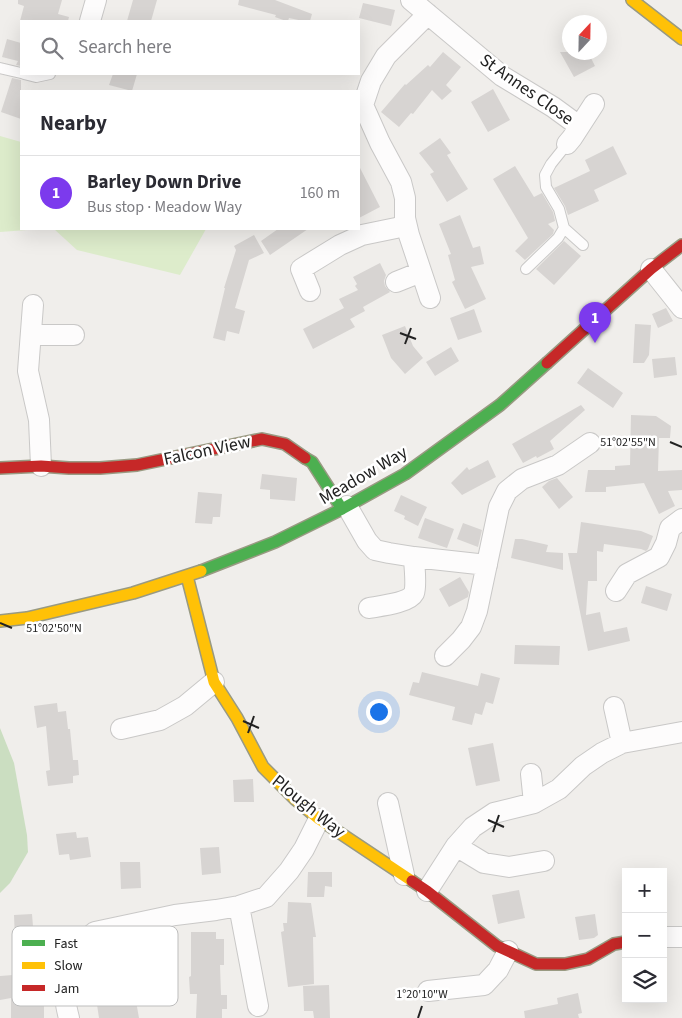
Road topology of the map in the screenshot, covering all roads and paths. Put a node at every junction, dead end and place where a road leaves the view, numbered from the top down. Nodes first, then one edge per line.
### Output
1 (96, 0) edge
2 (411, 0) edge
3 (632, 0) edge
4 (428, 14) junction
5 (90, 20) edge
6 (682, 39) edge
7 (0, 68) edge
8 (20, 72) edge
9 (30, 75) edge
10 (45, 75) edge
11 (594, 104) dead end
12 (361, 105) edge
13 (580, 126) junction
14 (567, 144) joint
15 (406, 225) junction
16 (564, 228) junction
17 (583, 245) dead end
18 (682, 245) edge
19 (526, 269) dead end
20 (651, 269) junction
21 (421, 272) junction
22 (396, 282) dead end
23 (310, 291) dead end
24 (430, 298) dead end
25 (33, 305) dead end
26 (682, 308) edge
27 (31, 335) junction
28 (74, 335) dead end
29 (590, 442) dead end
30 (41, 466) junction
31 (0, 468) edge
32 (344, 507) junction
33 (682, 520) edge
34 (414, 557) junction
35 (487, 565) junction
36 (187, 576) junction
37 (616, 590) dead end
38 (369, 608) dead end
39 (0, 621) edge
40 (445, 656) dead end
41 (214, 682) junction
42 (614, 707) dead end
43 (121, 729) dead end
44 (682, 732) edge
45 (622, 743) junction
46 (531, 774) dead end
47 (388, 803) dead end
48 (534, 803) junction
49 (319, 819) junction
50 (456, 846) junction
51 (544, 862) dead end
52 (404, 875) junction
53 (427, 890) junction
54 (240, 906) junction
55 (123, 926) edge
56 (667, 937) edge
57 (682, 937) edge
58 (622, 943) edge
59 (508, 951) junction
60 (428, 991) dead end
61 (258, 1006) dead end

1 - 5 street
2 - 4 street, St Annes Close
3 - 6 street
4 - 12 street
4 - 13 street, St Annes Close
7 - 8 lane
9 - 10 lane
11 - 13 street, St Annes Close
12 - 15 street
13 - 14 street, St Annes Close
14 - 16 lane
15 - 21 street
15 - 23 street
16 - 17 lane
16 - 19 lane
18 - 20 street, Meadow Way
20 - 26 street
20 - 32 street, Meadow Way
21 - 22 street
21 - 24 street
25 - 27 street
27 - 28 street
27 - 30 street
29 - 35 street
30 - 31 street, Falcon View
30 - 32 street, Falcon View
32 - 34 street
32 - 36 street, Meadow Way
33 - 37 street
34 - 35 street
34 - 38 street
35 - 40 street
36 - 39 street, Meadow Way
36 - 41 street, Plough Way
41 - 43 street
41 - 49 street, Plough Way
42 - 45 street
44 - 45 street
45 - 48 street
46 - 48 street
47 - 52 street
48 - 50 street
49 - 52 street, Plough Way
49 - 54 street
50 - 51 street
50 - 53 street
52 - 53 street, Plough Way
53 - 59 street, Plough Way
54 - 55 street
54 - 61 street
56 - 57 street
58 - 59 street, Plough Way
59 - 60 street

